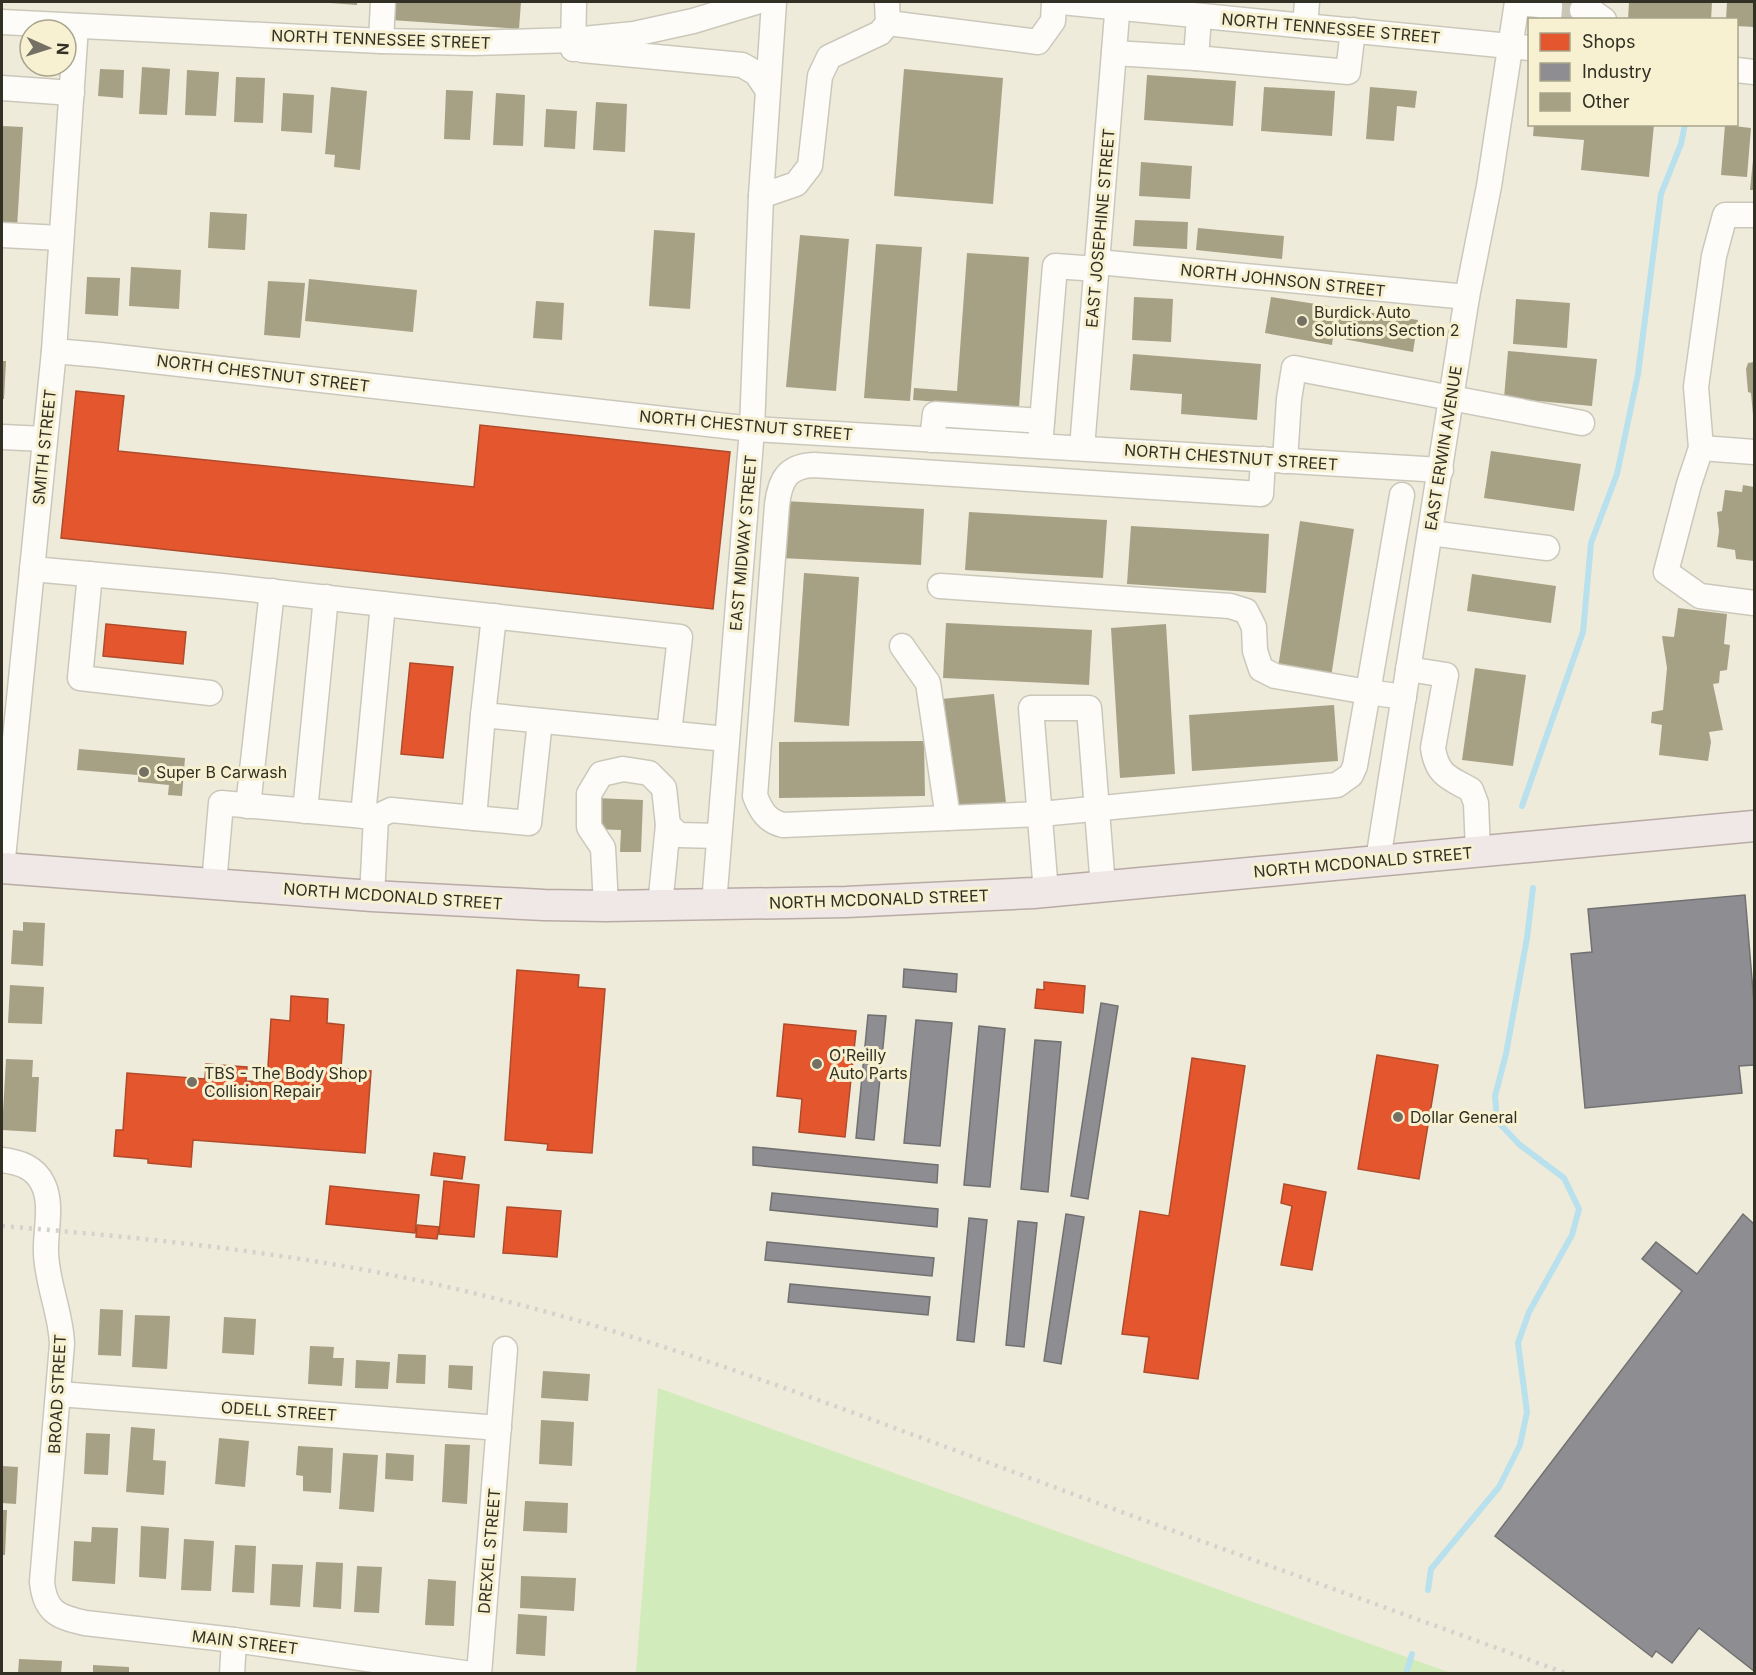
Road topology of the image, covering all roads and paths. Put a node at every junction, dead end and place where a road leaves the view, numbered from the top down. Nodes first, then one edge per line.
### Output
1 (383, 2) edge
2 (574, 2) edge
3 (756, 2) edge
4 (774, 2) edge
5 (1054, 2) edge
6 (1061, 2) edge
7 (1307, 2) edge
8 (1517, 2) edge
9 (1118, 5) edge
10 (1558, 9) edge
11 (887, 12) edge
12 (1199, 16) junction
13 (1601, 18) edge
14 (2, 22) edge
15 (18, 23) edge
16 (78, 26) edge
17 (1305, 26) junction
18 (1353, 30) junction
19 (381, 40) junction
20 (573, 45) junction
21 (1520, 46) edge
22 (1114, 52) junction
23 (1196, 58) junction
24 (1738, 70) edge
25 (1755, 72) edge
26 (73, 78) edge
27 (2, 88) edge
28 (767, 89) junction
29 (72, 93) junction
30 (761, 196) junction
31 (1755, 215) edge
32 (2, 235) edge
33 (61, 238) junction
34 (1098, 265) junction
35 (1467, 297) junction
36 (54, 351) junction
37 (1452, 399) junction
38 (997, 418) junction
39 (1042, 421) junction
40 (1582, 423) dead end
41 (752, 429) junction
42 (820, 432) junction
43 (2, 438) edge
44 (45, 438) junction
45 (932, 440) junction
46 (996, 444) junction
47 (1040, 446) junction
48 (1082, 448) junction
49 (1701, 448) junction
50 (1755, 452) edge
51 (1274, 460) junction
52 (818, 466) junction
53 (1441, 470) junction
54 (1402, 495) dead end
55 (1428, 541) junction
56 (1393, 545) junction
57 (1547, 548) dead end
58 (33, 569) junction
59 (90, 574) junction
60 (940, 586) dead end
61 (272, 591) junction
62 (326, 597) junction
63 (1755, 603) edge
64 (383, 604) junction
65 (494, 616) junction
66 (902, 646) dead end
67 (1408, 669) junction
68 (1368, 692) junction
69 (210, 693) dead end
70 (1404, 697) junction
71 (483, 715) junction
72 (540, 721) junction
73 (669, 733) junction
74 (726, 739) junction
75 (1396, 742) junction
76 (1433, 748) junction
77 (248, 806) junction
78 (1097, 809) junction
79 (305, 811) junction
80 (1041, 814) junction
81 (369, 816) junction
82 (474, 818) junction
83 (948, 818) junction
84 (668, 825) junction
85 (1755, 826) edge
86 (719, 836) junction
87 (1478, 851) junction
88 (1378, 860) junction
89 (2, 868) edge
90 (214, 884) junction
91 (1103, 887) junction
92 (1046, 892) junction
93 (372, 896) junction
94 (714, 904) junction
95 (606, 906) junction
96 (660, 906) junction
97 (2, 1160) edge
98 (505, 1349) dead end
99 (59, 1394) junction
100 (499, 1428) junction
101 (42, 1582) joint
102 (234, 1640) junction
103 (232, 1674) edge
104 (471, 1674) edge
105 (479, 1674) edge

1 - 19 street
2 - 20 street
3 - 20 street
4 - 28 street, EAST MIDWAY STREET
5 - 11 street
6 - 9 street, NORTH TENNESSEE STREET
7 - 17 street
8 - 10 street
8 - 21 street, EAST ERWIN AVENUE
9 - 12 street, NORTH TENNESSEE STREET
9 - 22 street, EAST JOSEPHINE STREET
10 - 13 street
11 - 30 street
12 - 17 street, NORTH TENNESSEE STREET
12 - 23 street
14 - 15 street, NORTH TENNESSEE STREET
16 - 19 street, NORTH TENNESSEE STREET
17 - 18 street, NORTH TENNESSEE STREET
18 - 21 street, NORTH TENNESSEE STREET
18 - 23 street
19 - 20 street, NORTH TENNESSEE STREET
20 - 28 street
21 - 35 street, EAST ERWIN AVENUE
22 - 23 street
22 - 34 street, EAST JOSEPHINE STREET
24 - 25 street
26 - 29 street, SMITH STREET
27 - 29 street
28 - 30 street, EAST MIDWAY STREET
29 - 33 street, SMITH STREET
30 - 41 street, EAST MIDWAY STREET
31 - 49 street
32 - 33 street
33 - 36 street, SMITH STREET
34 - 35 street, NORTH JOHNSON STREET
34 - 39 street, NORTH JOHNSON STREET
34 - 48 street, EAST JOSEPHINE STREET
35 - 37 street, EAST ERWIN AVENUE
36 - 41 street, NORTH CHESTNUT STREET
36 - 44 street, SMITH STREET
37 - 40 street
37 - 51 street
37 - 53 street, EAST ERWIN AVENUE
38 - 39 street
38 - 45 street
38 - 46 street
39 - 47 street
41 - 42 street, NORTH CHESTNUT STREET
41 - 74 street, EAST MIDWAY STREET
42 - 45 street, NORTH CHESTNUT STREET
42 - 52 street
43 - 44 street
44 - 58 street, SMITH STREET
45 - 46 street, NORTH CHESTNUT STREET
46 - 47 street, NORTH CHESTNUT STREET
47 - 48 street, NORTH CHESTNUT STREET
48 - 51 street, NORTH CHESTNUT STREET
49 - 50 street
49 - 63 street
51 - 52 street
51 - 53 street, NORTH CHESTNUT STREET
52 - 83 street
53 - 55 street, EAST ERWIN AVENUE
54 - 56 street
55 - 56 street
55 - 57 street
55 - 67 street, EAST ERWIN AVENUE
56 - 68 street
58 - 59 street
58 - 89 street, SMITH STREET
59 - 61 street
59 - 69 street
60 - 68 street
61 - 62 street
61 - 77 street
62 - 64 street
62 - 79 street
64 - 65 street
64 - 81 street
65 - 71 street
65 - 73 street
66 - 83 street
67 - 70 street, EAST ERWIN AVENUE
67 - 76 street
68 - 70 street
68 - 78 street
70 - 75 street, EAST ERWIN AVENUE
71 - 72 street
71 - 82 street
72 - 73 street
72 - 82 street
73 - 74 street
74 - 86 street, EAST MIDWAY STREET
75 - 76 street
75 - 88 street, EAST ERWIN AVENUE
76 - 87 street
77 - 79 street
77 - 90 street
78 - 80 street
78 - 80 street
78 - 91 street
79 - 81 street
80 - 83 street
80 - 92 street
81 - 82 street
81 - 93 street
84 - 86 street
84 - 95 street
84 - 96 street
85 - 87 main road, NORTH MCDONALD STREET
86 - 94 street, EAST MIDWAY STREET
87 - 88 main road, NORTH MCDONALD STREET
88 - 91 main road, NORTH MCDONALD STREET
89 - 90 main road, NORTH MCDONALD STREET
90 - 93 main road, NORTH MCDONALD STREET
91 - 92 main road, NORTH MCDONALD STREET
92 - 94 main road, NORTH MCDONALD STREET
93 - 95 main road, NORTH MCDONALD STREET
94 - 96 main road, NORTH MCDONALD STREET
95 - 96 main road, NORTH MCDONALD STREET
97 - 99 street, BROAD STREET
98 - 100 street, DREXEL STREET
99 - 100 street, ODELL STREET
99 - 101 street, BROAD STREET
100 - 105 street, DREXEL STREET
101 - 102 street, MAIN STREET
102 - 103 street
102 - 104 street, MAIN STREET

